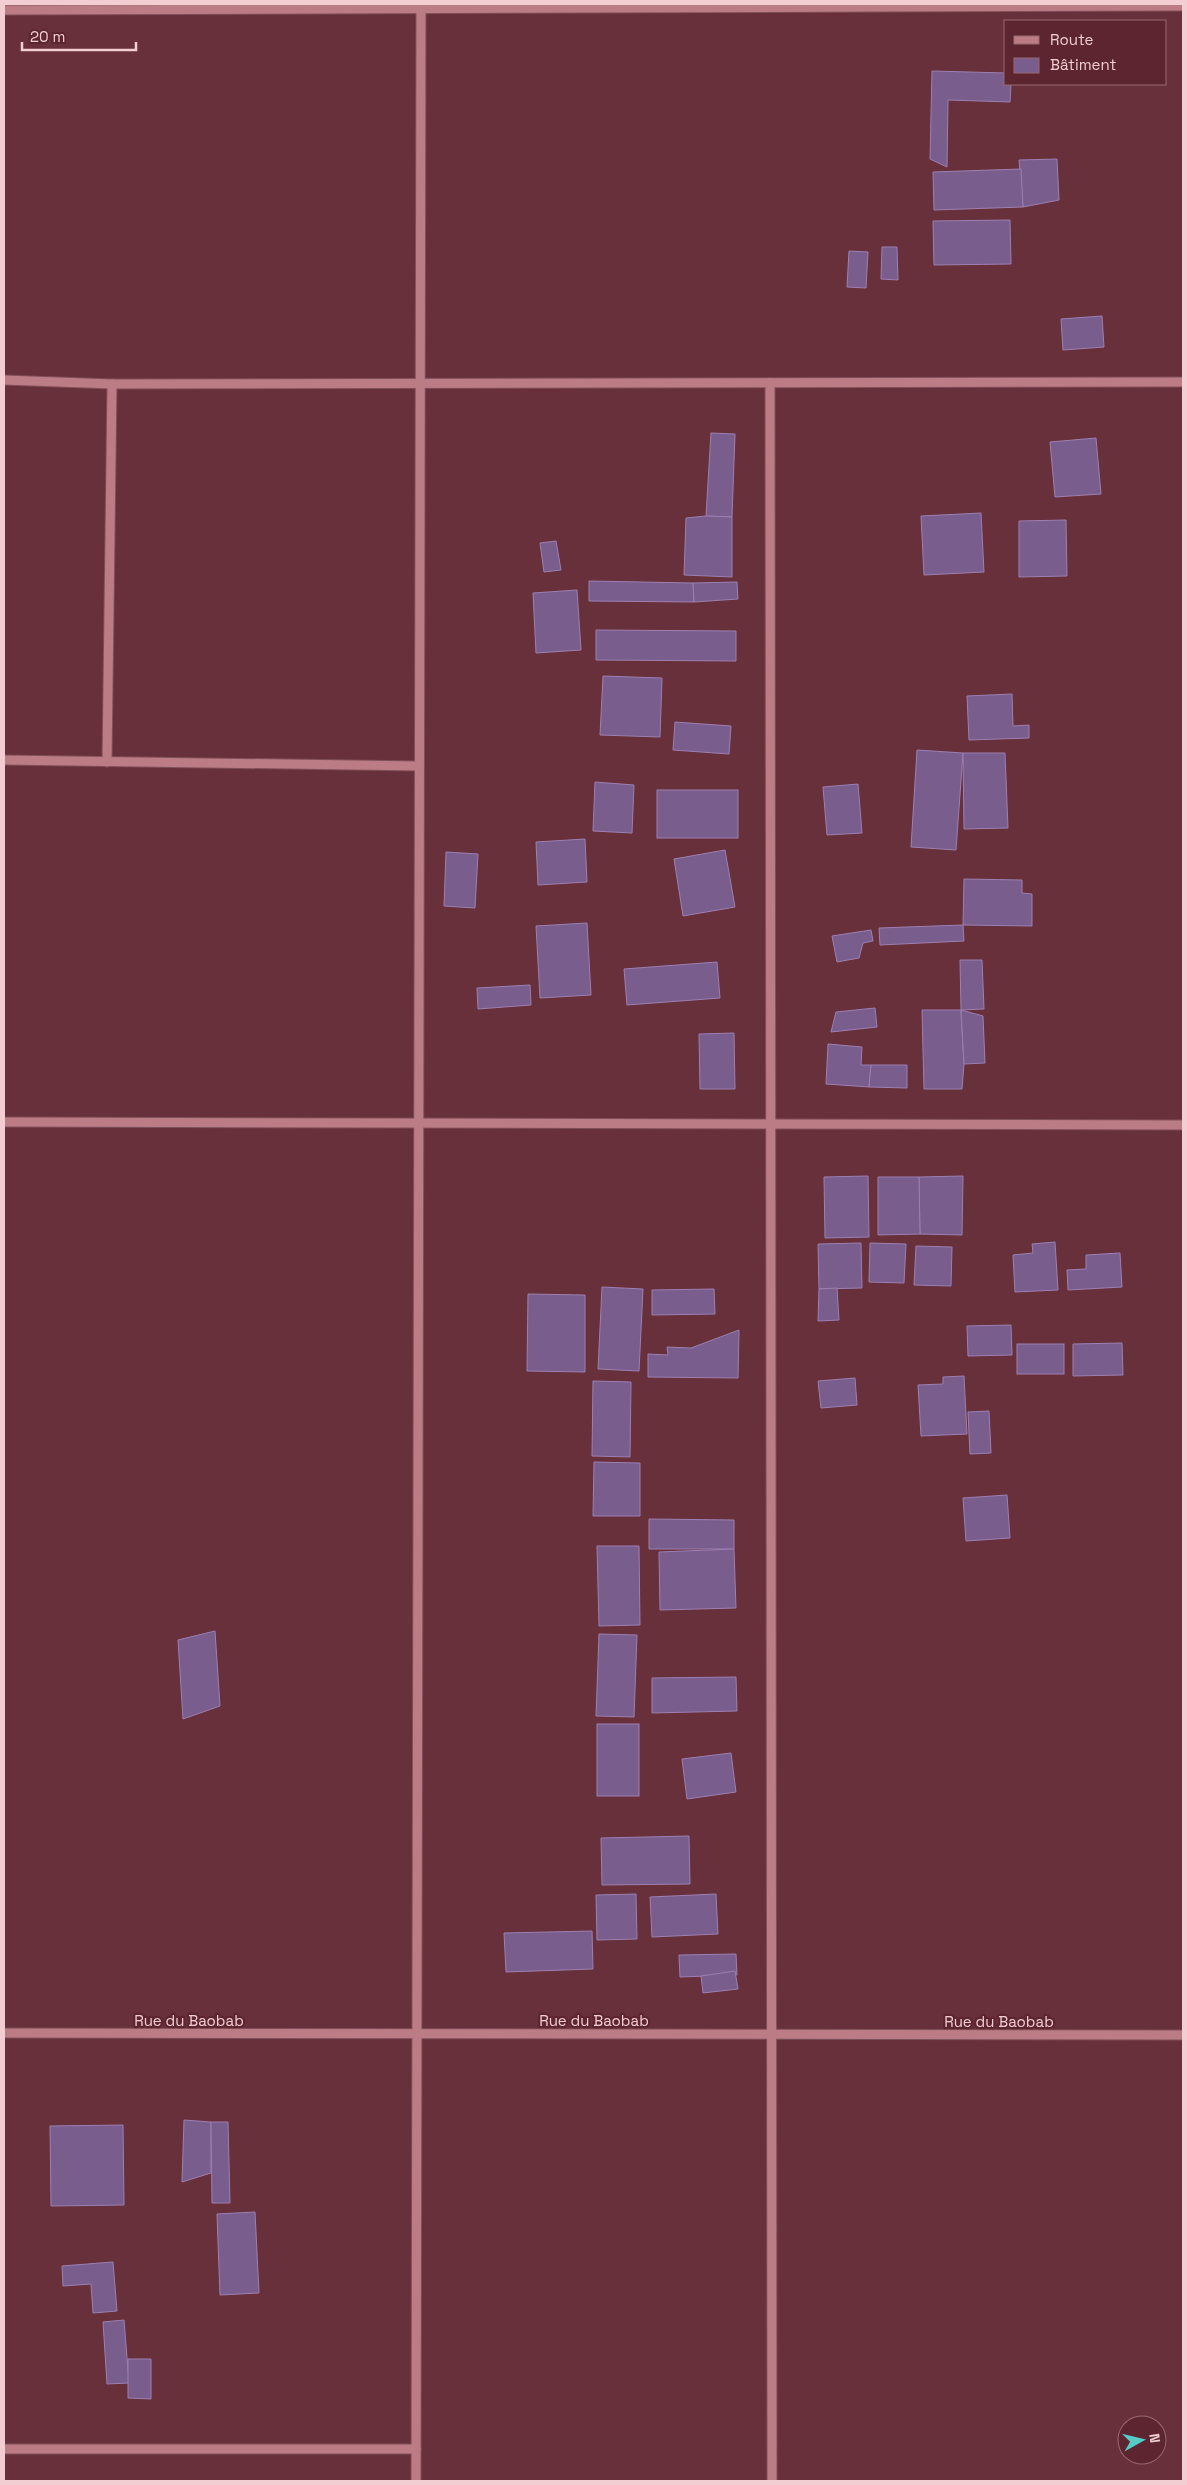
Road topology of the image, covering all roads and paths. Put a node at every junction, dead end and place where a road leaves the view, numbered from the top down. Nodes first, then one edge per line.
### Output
1 (421, 6) edge
2 (1183, 6) edge
3 (4, 10) edge
4 (4, 380) edge
5 (1183, 382) edge
6 (770, 383) junction
7 (112, 384) junction
8 (419, 384) junction
9 (4, 760) edge
10 (107, 762) junction
11 (419, 766) junction
12 (4, 1122) edge
13 (418, 1123) junction
14 (770, 1124) junction
15 (1183, 1125) edge
16 (4, 2033) edge
17 (417, 2034) junction
18 (771, 2034) junction
19 (1183, 2035) edge
20 (4, 2449) edge
21 (416, 2449) junction
22 (416, 2481) edge
23 (772, 2481) edge

1 - 2 street
1 - 3 street
1 - 8 street
4 - 7 street
5 - 6 street
6 - 8 street
6 - 14 street
7 - 8 street
7 - 10 street
8 - 11 street
9 - 10 street
10 - 11 street
11 - 13 street
12 - 13 street
13 - 14 street
13 - 17 street
14 - 15 street
14 - 18 street
16 - 17 street, Rue du Baobab
17 - 18 street, Rue du Baobab
17 - 21 street
18 - 19 street, Rue du Baobab
18 - 23 street
20 - 21 street
21 - 22 street

